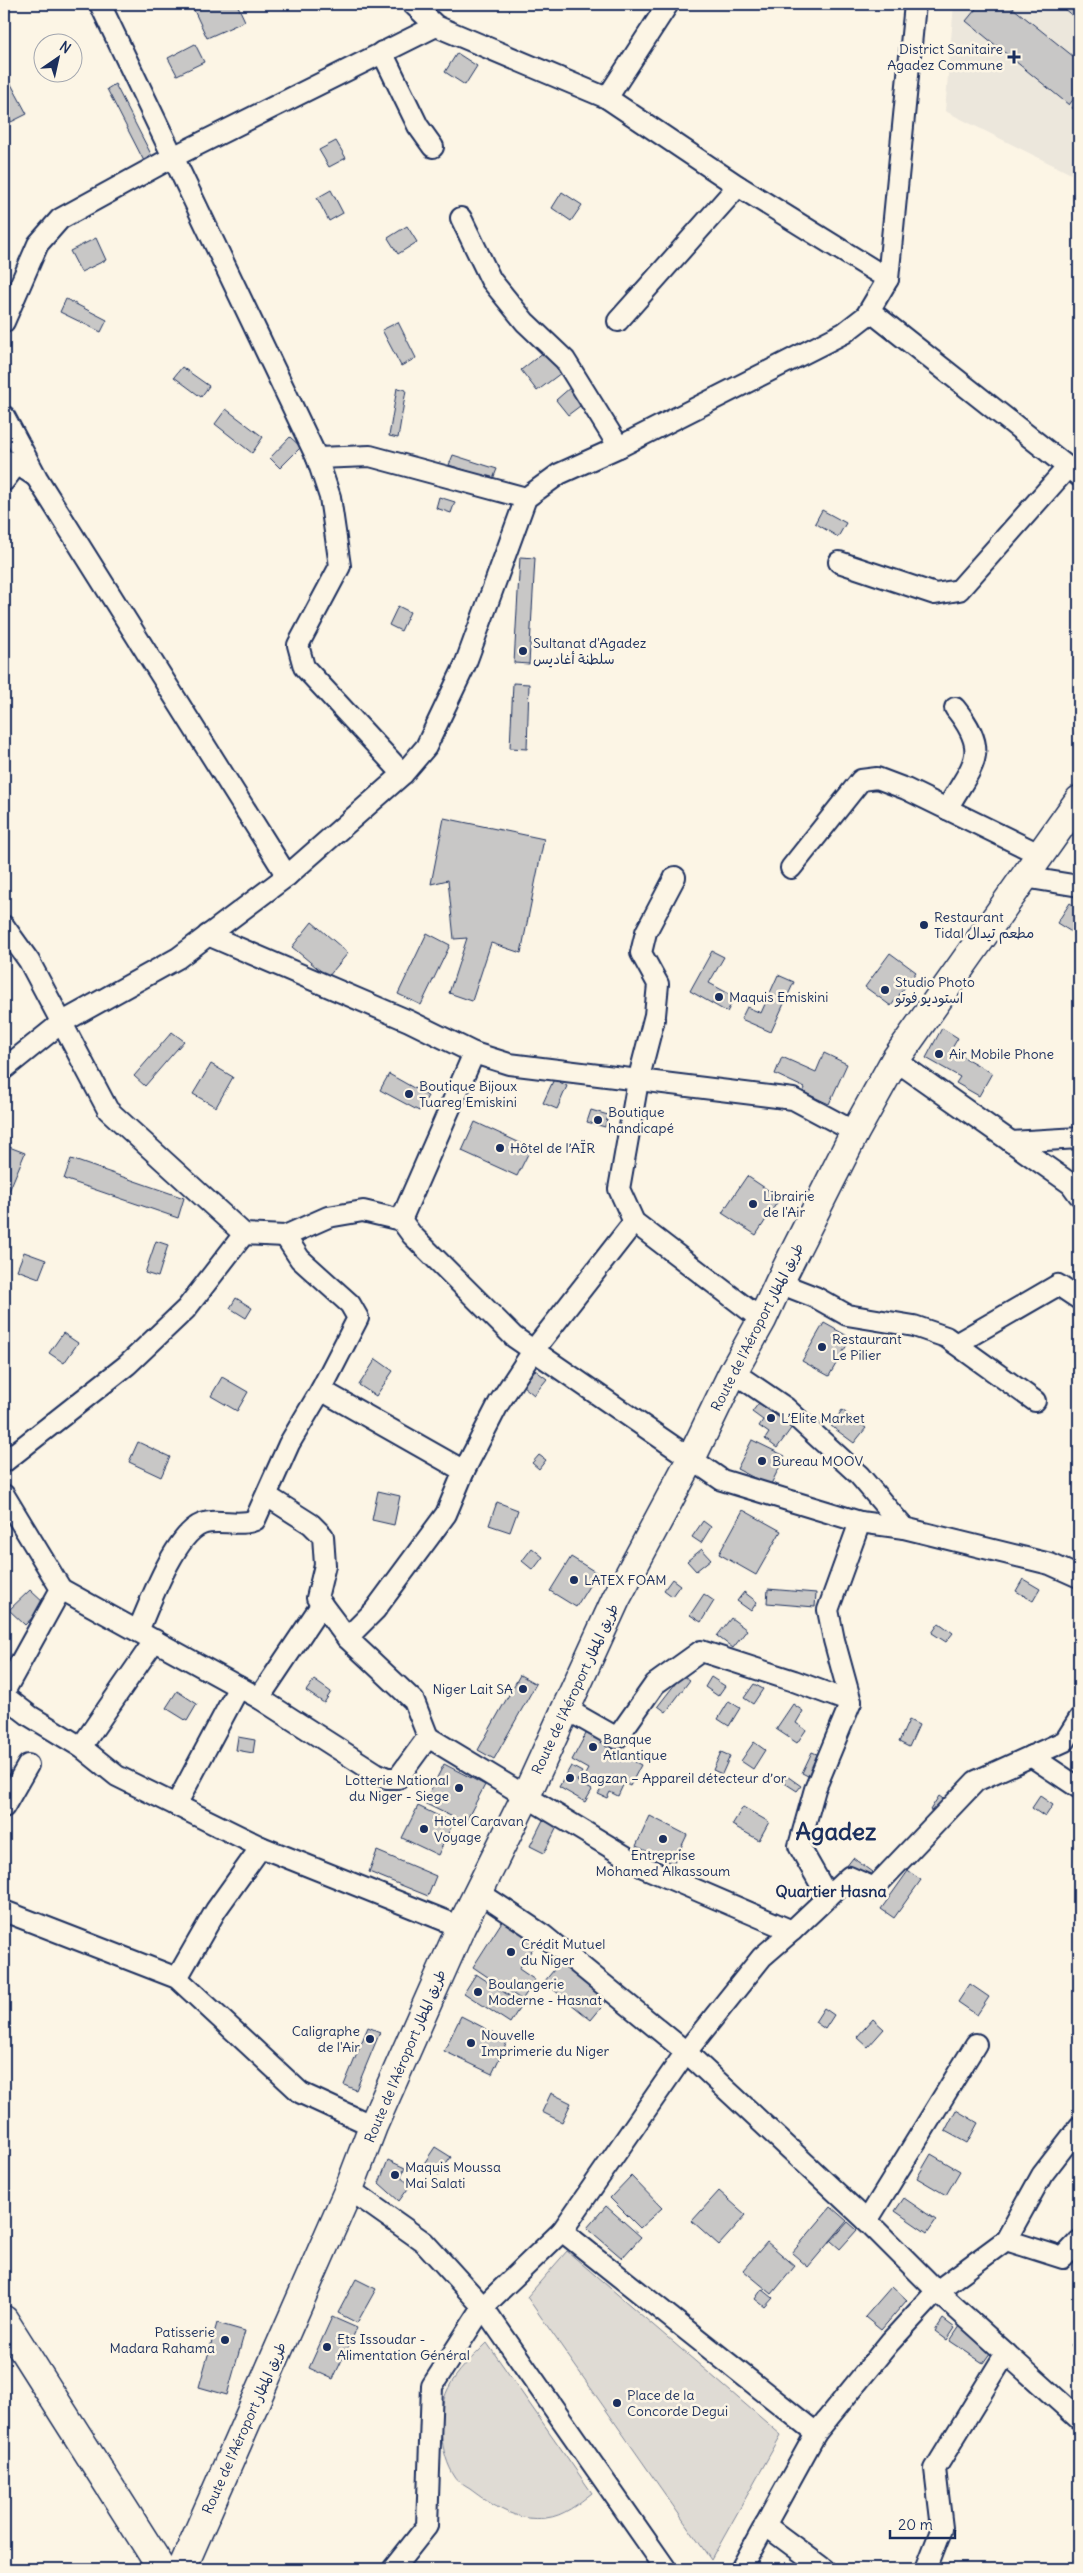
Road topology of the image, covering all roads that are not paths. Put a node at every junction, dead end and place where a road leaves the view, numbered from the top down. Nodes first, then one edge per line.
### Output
1 (100, 4) edge
2 (413, 4) edge
3 (916, 4) edge
4 (663, 6) edge
5 (436, 26) junction
6 (382, 52) junction
7 (607, 98) junction
8 (433, 147) dead end
9 (173, 157) junction
10 (738, 186) junction
11 (461, 218) dead end
12 (888, 280) junction
13 (870, 311) junction
14 (618, 321) dead end
15 (4, 322) edge
16 (4, 416) edge
17 (619, 447) junction
18 (317, 458) junction
19 (10, 462) edge
20 (1074, 472) edge
21 (37, 478) junction
22 (4, 481) edge
23 (526, 498) junction
24 (839, 562) dead end
25 (955, 708) dead end
26 (403, 774) junction
27 (1079, 800) edge
28 (947, 809) junction
29 (1040, 855) junction
30 (791, 868) dead end
31 (287, 876) junction
32 (675, 877) dead end
33 (1024, 877) junction
34 (1079, 886) edge
35 (4, 926) edge
36 (208, 935) junction
37 (61, 1023) junction
38 (474, 1053) junction
39 (895, 1060) junction
40 (4, 1069) edge
41 (638, 1081) junction
42 (855, 1132) junction
43 (1079, 1138) edge
44 (1012, 1142) junction
45 (1079, 1195) edge
46 (401, 1220) junction
47 (634, 1222) junction
48 (244, 1234) junction
49 (285, 1236) junction
50 (779, 1283) junction
51 (1079, 1299) edge
52 (762, 1320) junction
53 (956, 1344) junction
54 (533, 1351) junction
55 (733, 1372) junction
56 (321, 1390) junction
57 (1035, 1401) dead end
58 (691, 1459) junction
59 (4, 1462) edge
60 (464, 1471) junction
61 (4, 1495) edge
62 (267, 1496) junction
63 (860, 1522) junction
64 (904, 1528) junction
65 (1079, 1577) edge
66 (61, 1589) junction
67 (322, 1604) junction
68 (146, 1636) junction
69 (347, 1638) junction
70 (239, 1687) junction
71 (4, 1692) edge
72 (4, 1696) edge
73 (259, 1698) junction
74 (851, 1702) junction
75 (566, 1709) junction
76 (1079, 1719) edge
77 (428, 1737) junction
78 (81, 1747) junction
79 (1030, 1756) junction
80 (28, 1765) dead end
81 (1079, 1788) edge
82 (526, 1796) junction
83 (176, 1804) junction
84 (4, 1807) edge
85 (261, 1847) junction
86 (477, 1891) junction
87 (828, 1896) junction
88 (4, 1911) edge
89 (461, 1927) junction
90 (792, 1931) junction
91 (177, 1978) junction
92 (976, 2044) dead end
93 (686, 2052) junction
94 (373, 2126) junction
95 (1079, 2127) edge
96 (349, 2189) junction
97 (867, 2221) junction
98 (562, 2231) junction
99 (1006, 2240) junction
100 (1079, 2241) edge
101 (937, 2291) junction
102 (483, 2307) junction
103 (4, 2320) edge
104 (1006, 2352) junction
105 (1079, 2419) edge
106 (816, 2432) junction
107 (765, 2525) junction
108 (661, 2567) edge
109 (162, 2569) edge
110 (182, 2569) edge
111 (393, 2569) edge
112 (741, 2569) edge
113 (824, 2569) edge
114 (926, 2569) edge

1 - 9 street
2 - 5 street
3 - 12 street
4 - 7 street
5 - 6 street
5 - 7 street
6 - 8 street
6 - 9 street
7 - 10 street
9 - 15 street
9 - 18 street
10 - 12 street
10 - 14 street
11 - 17 street
12 - 13 street
13 - 17 street
13 - 20 street
16 - 21 street
17 - 23 street
18 - 23 street
18 - 26 street
19 - 21 street
19 - 22 street
20 - 24 street
21 - 31 street
23 - 26 street
25 - 28 street
26 - 31 street
27 - 29 main road, Route de l'Aéroport طريق المطار
28 - 29 street
28 - 30 street
29 - 33 main road, Route de l'Aéroport طريق المطار
31 - 36 street
32 - 41 street
33 - 34 street
33 - 39 main road, Route de l'Aéroport طريق المطار
35 - 37 street
36 - 37 street
36 - 38 street
37 - 40 street
37 - 48 street
38 - 41 street
38 - 46 street
39 - 42 main road, Route de l'Aéroport طريق المطار
39 - 44 street
41 - 42 street
41 - 47 street
42 - 50 main road, Route de l'Aéroport طريق المطار
43 - 44 street
44 - 45 street
46 - 49 street
46 - 54 street
47 - 52 street
47 - 54 street
48 - 49 street
48 - 59 street
49 - 56 street
50 - 52 main road, Route de l'Aéroport طريق المطار
50 - 53 street
51 - 53 street
52 - 55 main road, Route de l'Aéroport طريق المطار
53 - 57 street
54 - 58 street
54 - 60 street
55 - 58 main road, Route de l'Aéroport طريق المطار
55 - 64 street
56 - 60 street
56 - 62 street
58 - 63 street
58 - 75 main road, Route de l'Aéroport طريق المطار
60 - 69 street
61 - 66 street
62 - 67 street
62 - 68 street
63 - 64 street
63 - 74 street
64 - 65 street
66 - 68 street
66 - 71 street
67 - 69 street
67 - 73 street
68 - 70 street
68 - 78 street
69 - 77 street
70 - 73 street
70 - 83 street
72 - 78 street
73 - 77 street
74 - 75 street
74 - 87 street
75 - 82 main road, Route de l'Aéroport طريق المطار
76 - 79 street
77 - 82 street
78 - 83 street
79 - 81 street
79 - 87 street
80 - 84 street
82 - 86 main road, Route de l'Aéroport طريق المطار
82 - 90 street
83 - 85 street
85 - 89 street
85 - 91 street
86 - 89 main road, Route de l'Aéroport طريق المطار
86 - 93 street
87 - 90 street
88 - 91 street
89 - 94 main road, Route de l'Aéroport طريق المطار
90 - 93 street
91 - 94 street
92 - 97 street
93 - 97 street
93 - 98 street
94 - 96 main road, Route de l'Aéroport طريق المطار
95 - 99 street
96 - 102 street
96 - 110 main road, Route de l'Aéroport طريق المطار
97 - 101 street
98 - 102 street
98 - 106 street
99 - 100 street
99 - 101 street
101 - 104 street
101 - 106 street
102 - 108 street
102 - 111 street
103 - 109 main road
104 - 105 street
104 - 114 street
106 - 107 street
107 - 112 street
107 - 113 street

